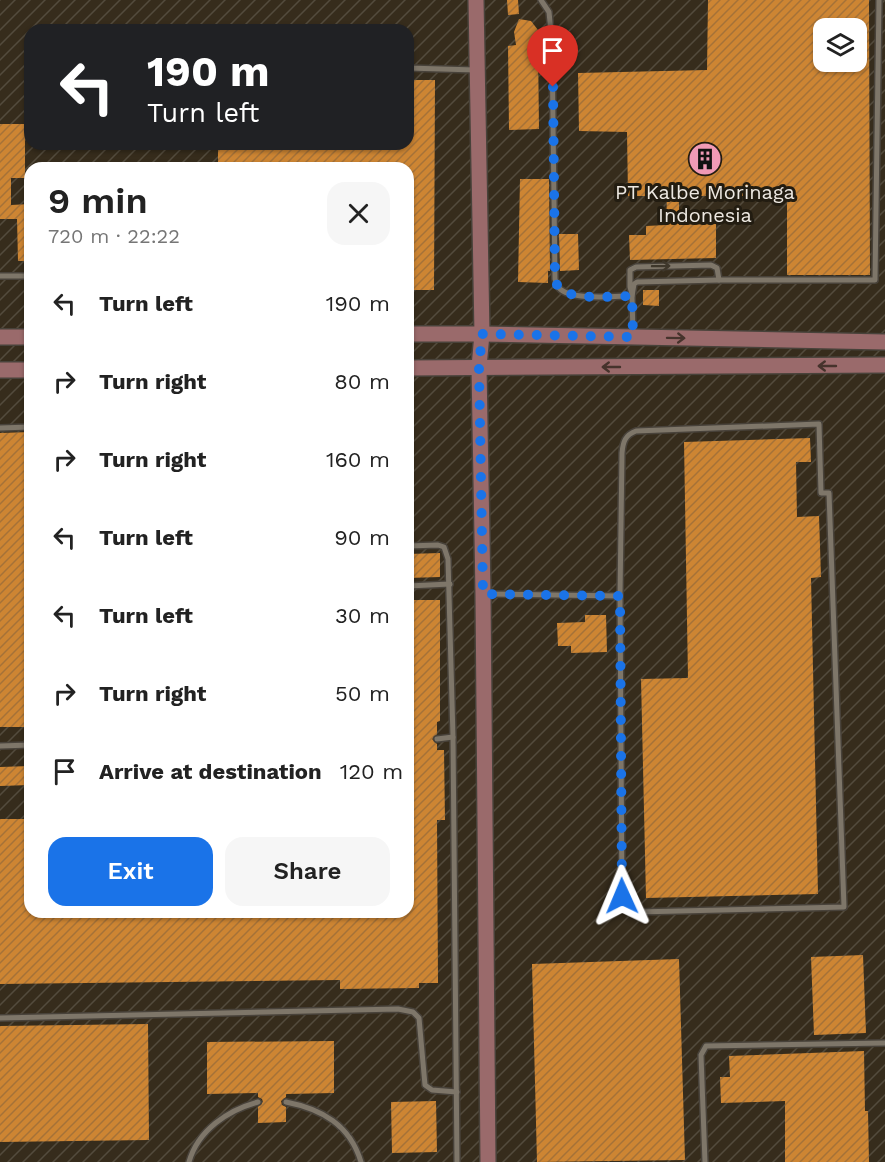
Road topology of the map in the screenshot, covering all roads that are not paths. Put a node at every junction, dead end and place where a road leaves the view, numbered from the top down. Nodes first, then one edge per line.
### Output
1 (476, 0) edge
2 (541, 0) edge
3 (879, 0) edge
4 (414, 69) edge
5 (477, 70) junction
6 (0, 276) edge
7 (24, 276) edge
8 (719, 280) junction
9 (632, 296) junction
10 (414, 334) edge
11 (482, 334) junction
12 (0, 337) edge
13 (24, 337) edge
14 (633, 337) junction
15 (885, 342) edge
16 (885, 365) edge
17 (414, 368) edge
18 (479, 368) junction
19 (0, 370) edge
20 (24, 370) edge
21 (0, 428) edge
22 (24, 428) edge
23 (414, 546) edge
24 (450, 584) junction
25 (414, 586) edge
26 (483, 594) junction
27 (620, 596) junction
28 (453, 737) junction
29 (437, 739) dead end
30 (0, 746) edge
31 (24, 746) edge
32 (0, 1018) edge
33 (885, 1042) edge
34 (457, 1092) junction
35 (258, 1102) dead end
36 (286, 1102) dead end
37 (189, 1162) edge
38 (361, 1162) edge
39 (457, 1162) edge
40 (488, 1162) edge
41 (705, 1162) edge

1 - 5 street
2 - 9 lane
3 - 8 lane
4 - 5 lane
5 - 11 street
6 - 7 lane
8 - 9 lane
9 -> 8 lane
9 - 14 lane
10 - 11 street
11 - 14 street
11 - 18 street
12 - 13 street
14 -> 15 street
16 -> 18 street
17 - 18 street
18 - 26 street
19 - 20 street
21 - 22 lane
23 - 24 lane
24 - 25 lane
24 - 28 lane
26 - 27 lane
26 - 40 street
27 - 27 lane
28 - 29 lane
28 - 34 lane
30 - 31 lane
32 - 34 lane
33 - 41 lane
34 - 39 lane
35 - 37 lane
36 - 38 lane

